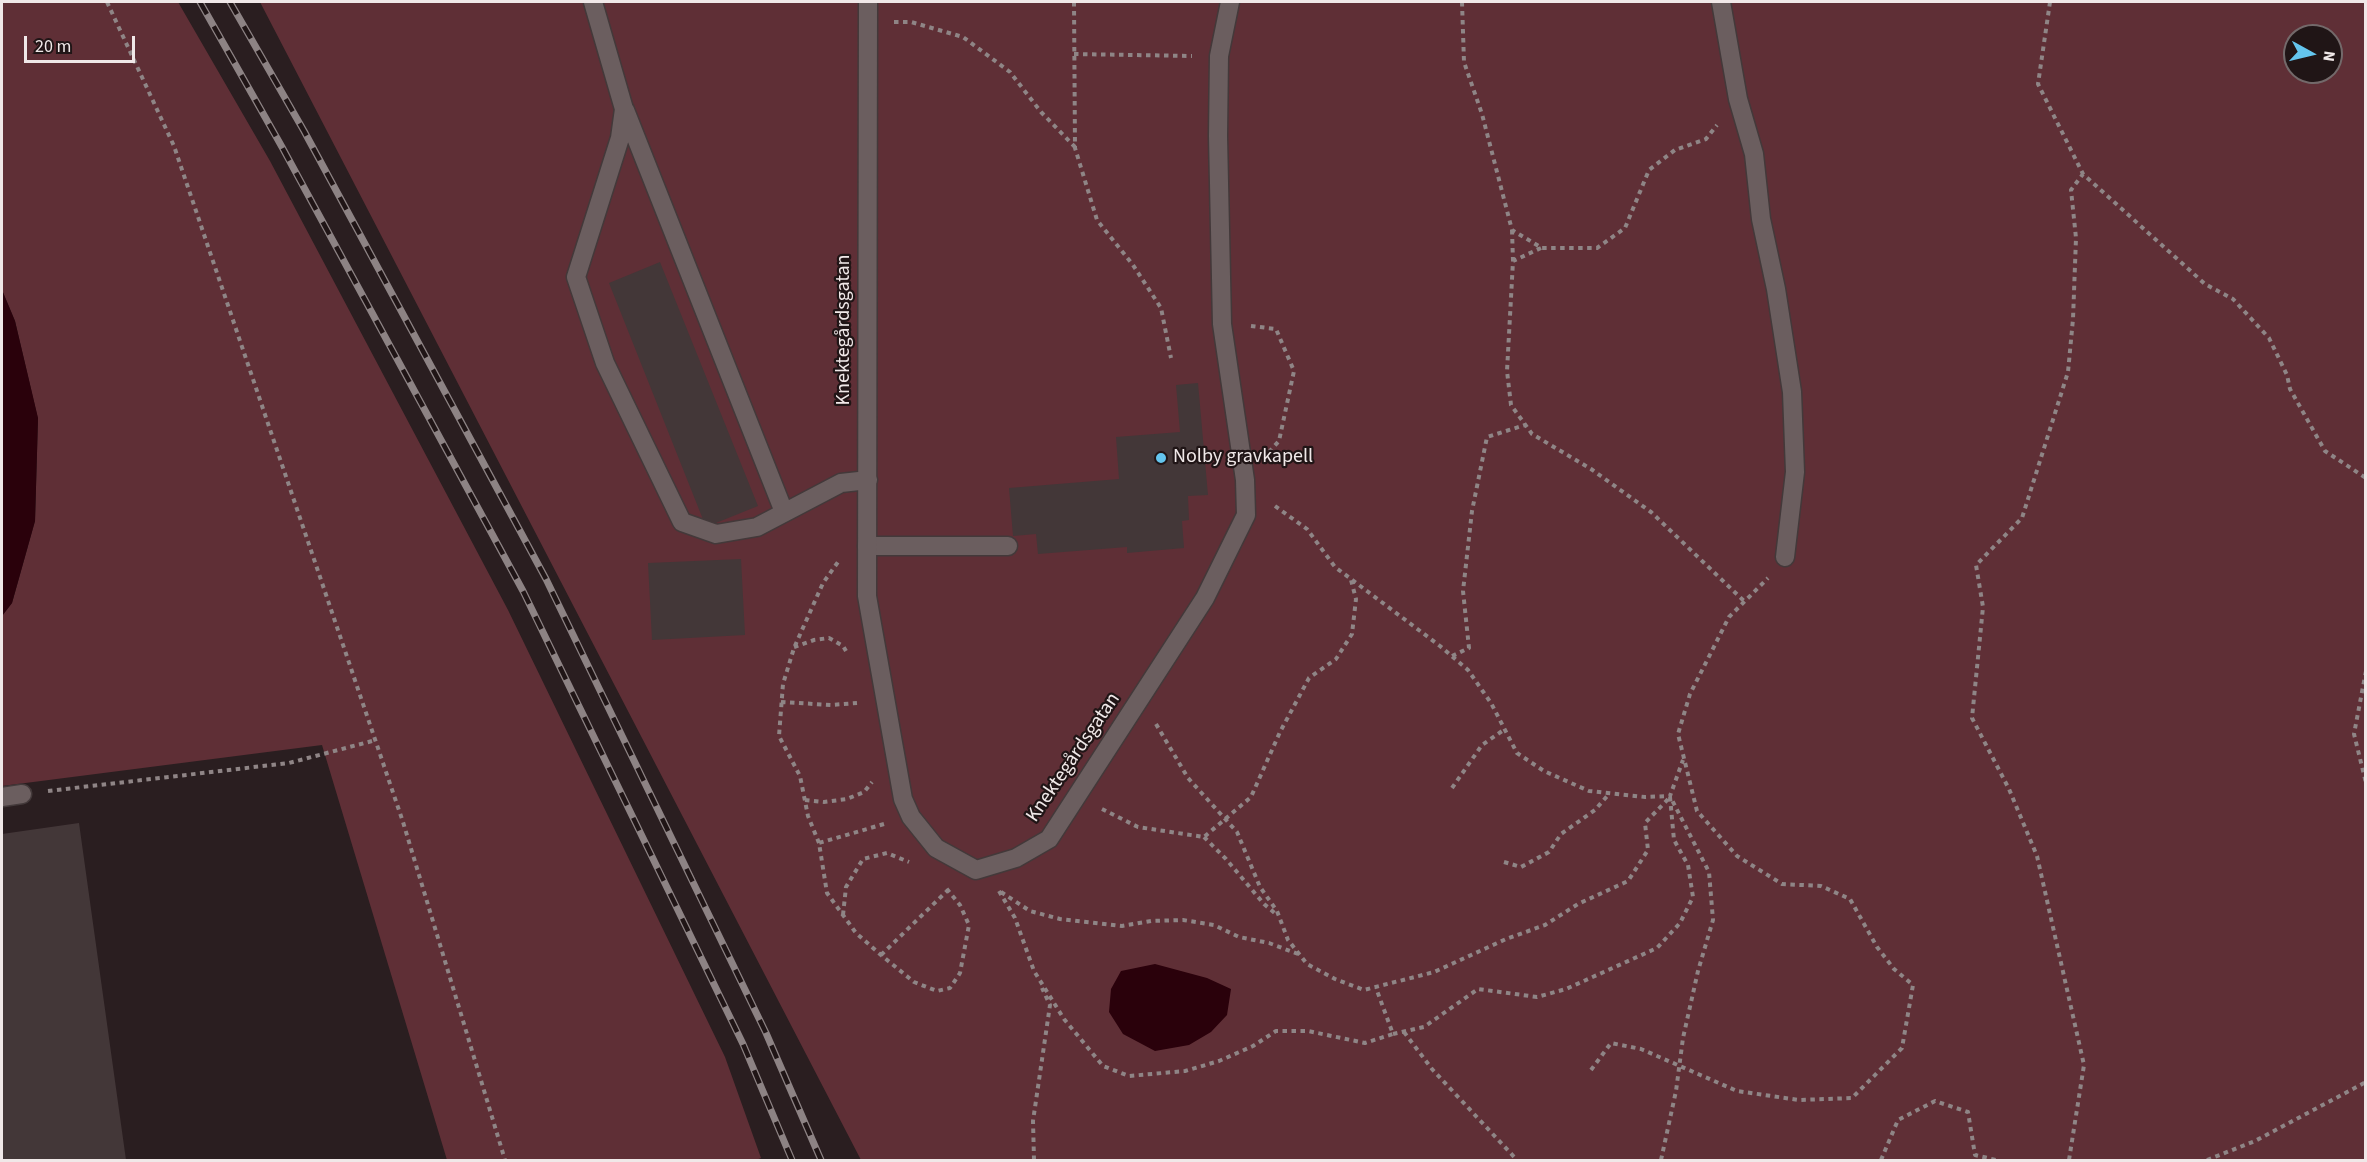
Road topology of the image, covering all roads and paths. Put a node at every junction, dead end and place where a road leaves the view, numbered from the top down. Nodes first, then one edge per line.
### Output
1 (107, 2) edge
2 (593, 2) edge
3 (868, 2) edge
4 (1074, 2) edge
5 (1230, 2) edge
6 (1462, 2) edge
7 (1721, 2) edge
8 (2050, 2) edge
9 (868, 21) junction
10 (1074, 54) junction
11 (1219, 56) junction
12 (1738, 99) junction
13 (624, 109) junction
14 (1076, 148) junction
15 (2083, 174) junction
16 (1512, 230) junction
17 (1542, 248) junction
18 (1512, 261) junction
19 (1222, 324) junction
20 (1171, 358) dead end
21 (1525, 425) junction
22 (2366, 478) edge
23 (868, 480) junction
24 (1245, 480) junction
25 (784, 512) junction
26 (868, 521) junction
27 (867, 546) junction
28 (1008, 546) dead end
29 (1785, 557) joint
30 (1351, 579) junction
31 (1745, 602) junction
32 (794, 648) junction
33 (847, 653) dead end
34 (1452, 656) junction
35 (2366, 671) edge
36 (1140, 697) junction
37 (782, 702) junction
38 (864, 702) dead end
39 (1505, 729) junction
40 (376, 741) junction
41 (1683, 759) junction
42 (874, 778) dead end
43 (2366, 783) edge
44 (1452, 788) dead end
45 (1079, 793) junction
46 (1610, 793) junction
47 (22, 794) joint
48 (1670, 796) junction
49 (2, 797) edge
50 (805, 800) junction
51 (911, 817) junction
52 (1226, 818) junction
53 (1203, 837) junction
54 (819, 843) junction
55 (1504, 862) dead end
56 (913, 863) dead end
57 (976, 870) junction
58 (941, 880) dead end
59 (948, 890) junction
60 (999, 891) junction
61 (843, 915) junction
62 (1279, 916) junction
63 (881, 955) junction
64 (1300, 955) junction
65 (1034, 971) junction
66 (1376, 988) junction
67 (1404, 1032) junction
68 (1393, 1034) junction
69 (1680, 1065) junction
70 (1591, 1070) dead end
71 (2366, 1082) edge
72 (505, 1161) edge
73 (1034, 1161) edge
74 (1517, 1161) edge
75 (1661, 1161) edge
76 (1881, 1161) edge
77 (1996, 1161) edge
78 (2069, 1161) edge
79 (2207, 1161) edge

1 - 40 path
2 - 13 street
3 - 9 street, Knektegårdsgatan
4 - 10 path
5 - 11 street, Knektegårdsgatan
6 - 16 path
7 - 12 street
8 - 15 path
9 - 14 path
9 - 23 street, Knektegårdsgatan
10 - 11 path
10 - 14 path
11 - 19 street, Knektegårdsgatan
12 - 17 path
12 - 29 street
13 - 25 street
13 - 25 street
14 - 20 path
15 - 22 path
15 - 78 path
16 - 17 path
16 - 18 path
17 - 18 path
18 - 21 path
19 - 24 street, Knektegårdsgatan
19 - 24 path
21 - 31 path
21 - 34 path
23 - 25 street
23 - 26 street, Knektegårdsgatan
24 - 30 path
24 - 36 street, Knektegårdsgatan
26 - 27 street, Knektegårdsgatan
26 - 32 path
27 - 28 street
27 - 51 street, Knektegårdsgatan
29 - 31 path
30 - 34 path
30 - 52 path
31 - 41 path
32 - 33 path
32 - 37 path
34 - 39 path
35 - 43 path
36 - 45 street, Knektegårdsgatan
36 - 52 path
37 - 38 path
37 - 50 path
39 - 44 path
39 - 46 path
40 - 47 path
40 - 72 path
41 - 48 path
41 - 69 path
42 - 50 path
45 - 53 path
45 - 57 street, Knektegårdsgatan
46 - 48 path
46 - 55 path
47 - 49 street
48 - 66 path
48 - 67 path
48 - 69 path
50 - 54 path
51 - 54 path
51 - 57 street, Knektegårdsgatan
52 - 53 path
52 - 62 path
53 - 62 path
54 - 61 path
56 - 61 path
57 - 60 path
58 - 59 path
59 - 63 path
59 - 63 path
60 - 64 path
60 - 65 path
61 - 63 path
62 - 64 path
64 - 66 path
65 - 68 path
65 - 73 path
66 - 68 path
67 - 68 path
67 - 74 path
69 - 70 path
69 - 75 path
71 - 79 path
76 - 77 path

